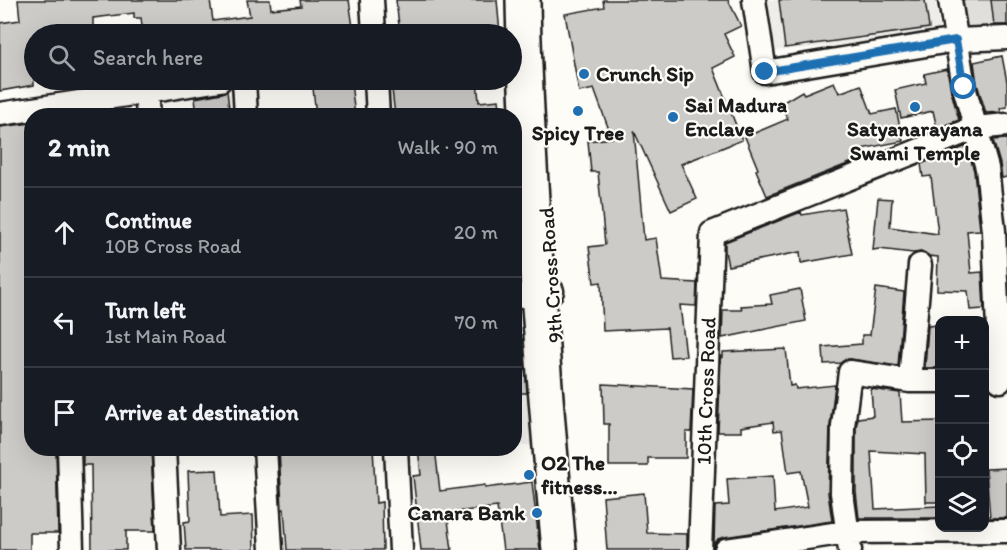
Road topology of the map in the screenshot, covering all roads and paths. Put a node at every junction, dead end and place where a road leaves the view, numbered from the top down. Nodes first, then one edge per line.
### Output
1 (372, 0) edge
2 (523, 0) edge
3 (537, 0) edge
4 (754, 0) edge
5 (950, 0) edge
6 (373, 24) edge
7 (1007, 38) edge
8 (956, 40) junction
9 (159, 90) edge
10 (245, 90) edge
11 (377, 90) edge
12 (147, 92) junction
13 (68, 108) edge
14 (148, 108) edge
15 (246, 108) edge
16 (378, 108) edge
17 (24, 112) edge
18 (0, 114) edge
19 (1007, 125) edge
20 (975, 128) junction
21 (920, 265) dead end
22 (535, 294) edge
23 (910, 381) junction
24 (935, 381) edge
25 (997, 382) edge
26 (69, 456) edge
27 (164, 456) edge
28 (265, 456) edge
29 (396, 456) edge
30 (1007, 531) edge
31 (849, 541) edge
32 (72, 550) edge
33 (169, 550) edge
34 (271, 550) edge
35 (401, 550) edge
36 (559, 550) edge
37 (572, 550) edge
38 (700, 550) edge
39 (726, 550) edge

1 - 6 street
2 - 22 main road, 9th Cross Road
3 - 22 main road, 9th Cross Road
4 - 8 street
5 - 8 street
7 - 8 street
8 - 20 street
9 - 12 street
10 - 15 street
11 - 16 street
12 - 13 street
12 - 14 street
17 - 18 street
19 - 20 street
20 - 25 street
20 - 38 street, 10th Cross Road
21 - 23 street
22 - 36 main road, 9th Cross Road
22 - 37 main road, 9th Cross Road
23 - 24 street
23 - 31 street
26 - 32 street
27 - 33 street
28 - 34 street
29 - 35 street
30 - 31 street
31 - 39 street

